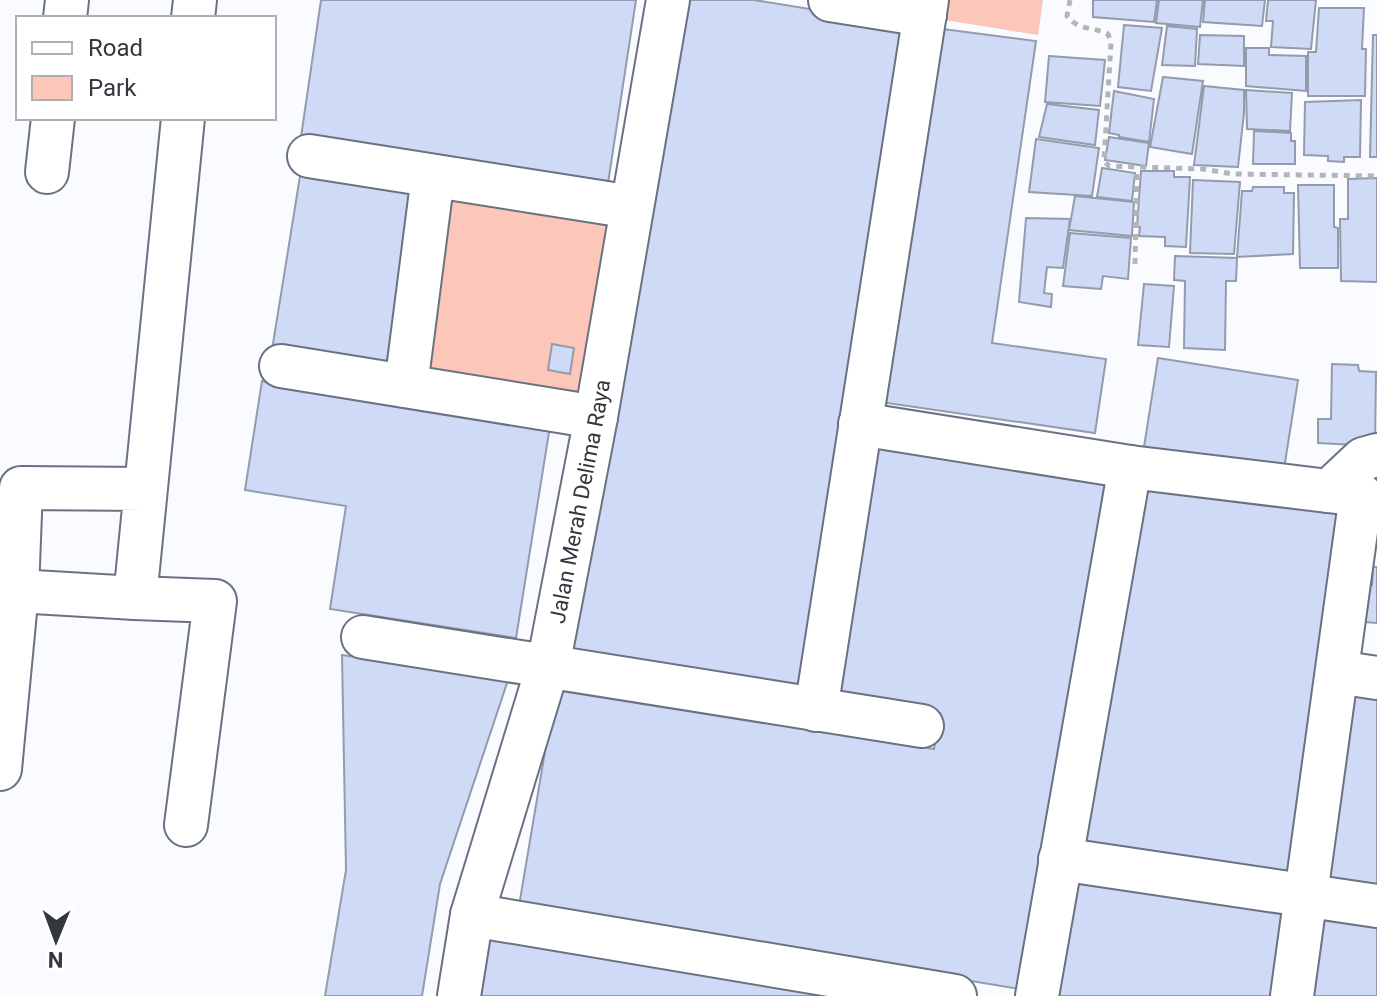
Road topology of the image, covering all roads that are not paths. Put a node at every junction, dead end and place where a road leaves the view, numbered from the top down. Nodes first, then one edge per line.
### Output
1 (668, 0) edge
2 (830, 0) edge
3 (926, 8) edge
4 (53, 120) edge
5 (183, 120) edge
6 (309, 156) dead end
7 (47, 172) dead end
8 (433, 176) junction
9 (632, 207) junction
10 (281, 366) dead end
11 (406, 386) junction
12 (596, 417) junction
13 (860, 424) junction
14 (1377, 455) edge
15 (1130, 467) junction
16 (11, 488) edge
17 (146, 489) junction
18 (1329, 491) junction
19 (17, 591) junction
20 (135, 598) junction
21 (363, 637) dead end
22 (548, 666) junction
23 (1357, 675) edge
24 (816, 710) junction
25 (3, 711) edge
26 (922, 726) dead end
27 (0, 769) edge
28 (186, 825) dead end
29 (1060, 859) junction
30 (1306, 895) junction
31 (1377, 906) edge
32 (472, 915) junction
33 (459, 996) edge
34 (955, 996) edge
35 (1037, 996) edge
36 (1292, 996) edge

1 - 9 street, Jalan Merah Delima Raya
2 - 3 street
3 - 13 street
4 - 7 street
5 - 17 street
6 - 8 street
8 - 9 street
8 - 11 street
9 - 12 street, Jalan Merah Delima Raya
10 - 11 street
11 - 12 street
12 - 22 street, Jalan Merah Delima Raya
13 - 15 street
13 - 24 street
14 - 18 street
15 - 18 street
15 - 29 street
16 - 17 street
16 - 19 street
17 - 20 street
18 - 23 street
19 - 20 street
19 - 25 street
20 - 28 street
21 - 22 street
22 - 24 street
22 - 32 street, Jalan Merah Delima Raya
23 - 30 street
24 - 26 street
25 - 27 street
29 - 30 street
29 - 35 street
30 - 31 street
30 - 36 street
32 - 33 street, Jalan Merah Delima Raya
32 - 34 street

